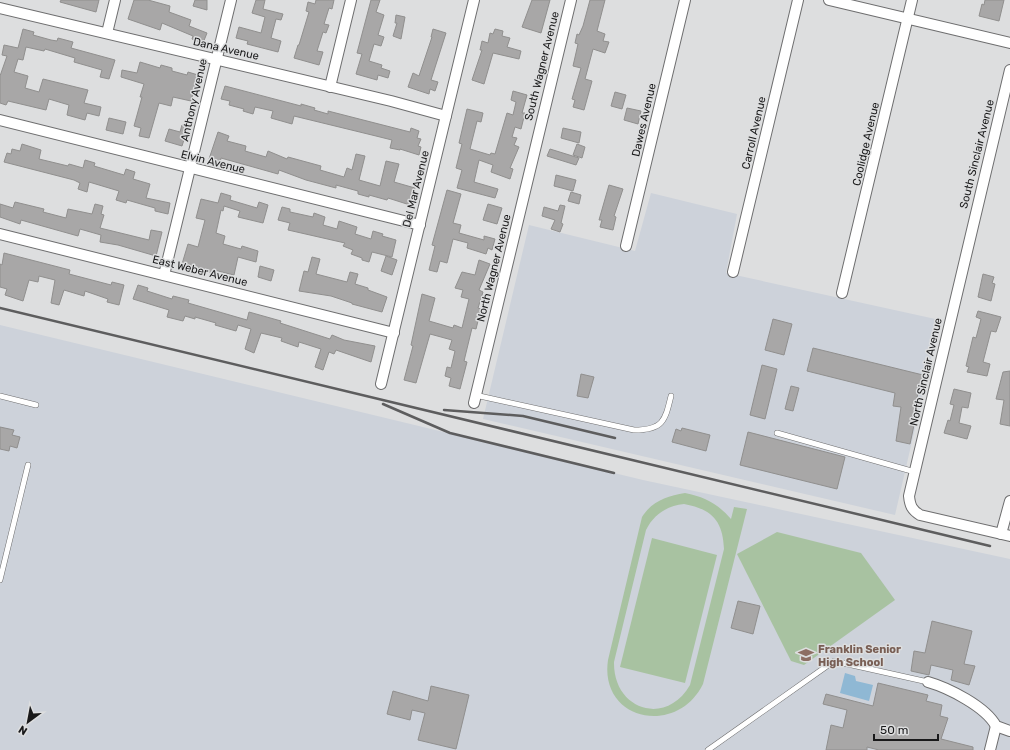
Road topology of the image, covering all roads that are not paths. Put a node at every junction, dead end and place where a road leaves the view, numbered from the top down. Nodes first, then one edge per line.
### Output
1 (115, 0) edge
2 (231, 0) edge
3 (351, 0) edge
4 (474, 0) edge
5 (571, 0) edge
6 (685, 0) edge
7 (798, 0) edge
8 (829, 0) edge
9 (912, 0) edge
10 (0, 8) edge
11 (908, 19) junction
12 (107, 33) junction
13 (1010, 43) edge
14 (216, 60) junction
15 (1010, 70) edge
16 (330, 87) junction
17 (446, 116) junction
18 (0, 120) edge
19 (537, 138) joint
20 (190, 168) junction
21 (420, 225) junction
22 (0, 234) edge
23 (968, 243) joint
24 (626, 246) dead end
25 (733, 272) dead end
26 (164, 275) junction
27 (842, 293) dead end
28 (394, 333) junction
29 (381, 384) dead end
30 (0, 396) edge
31 (672, 396) dead end
32 (474, 399) joint
33 (36, 405) dead end
34 (777, 433) dead end
35 (28, 465) dead end
36 (915, 472) junction
37 (1010, 501) edge
38 (1006, 535) edge
39 (0, 580) edge
40 (928, 682) joint
41 (996, 726) junction
42 (1010, 731) edge
43 (708, 750) edge
44 (990, 750) edge

1 - 12 street
2 - 14 street, Anthony Avenue
3 - 16 street
4 - 17 street, Del Mar Avenue
5 - 19 street, South Wagner Avenue
6 - 24 street, Dawes Avenue
7 - 25 street, Carroll Avenue
8 - 11 street
9 - 11 street, Coolidge Avenue
10 - 12 street, Dana Avenue
11 - 13 street
11 - 27 street, Coolidge Avenue
12 - 14 street, Dana Avenue
14 - 16 street, Dana Avenue
14 - 20 street, Anthony Avenue
15 - 23 street, South Sinclair Avenue
16 - 17 street, Dana Avenue
17 - 21 street, Del Mar Avenue
18 - 20 street, Elvin Avenue
19 - 32 street, North Wagner Avenue
20 - 21 street, Elvin Avenue
20 - 26 street, Anthony Avenue
21 - 28 street, Del Mar Avenue
22 - 26 street, East Weber Avenue
23 - 36 street, North Sinclair Avenue
26 - 28 street, East Weber Avenue
28 - 29 street, Del Mar Avenue
30 - 33 lane
31 - 32 lane
34 - 36 lane
35 - 39 lane
36 - 38 street, North Sinclair Avenue
37 - 38 street
40 - 41 street
40 - 43 lane
41 - 42 street
41 - 44 street

